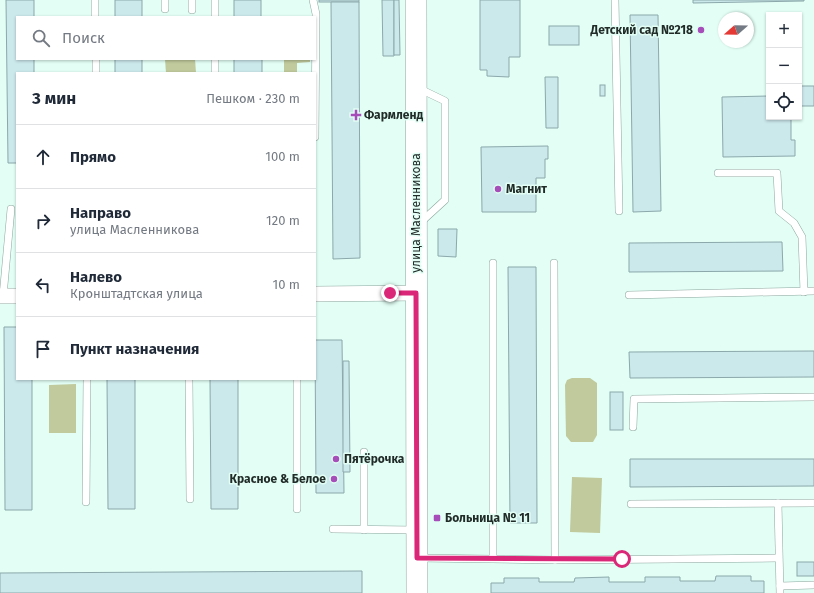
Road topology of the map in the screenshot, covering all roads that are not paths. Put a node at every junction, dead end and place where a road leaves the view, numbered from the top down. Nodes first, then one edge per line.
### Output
1 (95, 0) edge
2 (165, 0) edge
3 (192, 0) edge
4 (215, 0) edge
5 (313, 0) edge
6 (416, 0) edge
7 (615, 0) edge
8 (164, 9) dead end
9 (192, 10) dead end
10 (95, 16) edge
11 (215, 16) edge
12 (316, 16) edge
13 (96, 60) edge
14 (215, 60) edge
15 (316, 60) edge
16 (96, 72) edge
17 (215, 72) edge
18 (316, 72) edge
19 (416, 87) junction
20 (718, 173) dead end
21 (11, 209) dead end
22 (619, 211) dead end
23 (416, 226) junction
24 (493, 263) dead end
25 (554, 264) dead end
26 (814, 291) edge
27 (804, 292) junction
28 (416, 293) junction
29 (316, 294) edge
30 (629, 295) dead end
31 (7, 296) edge
32 (87, 380) edge
33 (189, 380) edge
34 (297, 380) edge
35 (814, 397) edge
36 (633, 427) dead end
37 (364, 452) dead end
38 (190, 499) dead end
39 (86, 502) dead end
40 (778, 503) junction
41 (814, 503) edge
42 (631, 504) dead end
43 (297, 509) dead end
44 (333, 529) dead end
45 (364, 530) junction
46 (417, 530) junction
47 (417, 558) junction
48 (494, 558) junction
49 (778, 558) junction
50 (555, 560) junction
51 (814, 585) edge
52 (780, 589) edge
53 (417, 593) edge

1 - 10 lane
2 - 8 lane
3 - 9 lane
4 - 11 lane
5 - 12 lane
6 - 19 street, улица Масленникова
7 - 22 lane
13 - 16 lane
14 - 17 lane
15 - 18 lane
19 - 23 street, улица Масленникова
19 - 23 lane
20 - 27 lane
21 - 31 lane
23 - 28 street, улица Масленникова
24 - 48 lane
25 - 50 lane
26 - 27 lane
27 - 30 lane
28 - 29 street
28 - 46 street, улица Масленникова
32 - 39 lane
33 - 38 lane
34 - 43 lane
35 - 36 lane
37 - 45 lane
40 - 41 lane
40 - 42 lane
40 - 49 lane
44 - 45 lane
45 - 46 lane
46 - 47 street, улица Масленникова
47 - 48 lane
47 - 53 street, улица Масленникова
48 - 50 lane
49 - 50 lane
49 - 52 lane
51 - 52 lane

